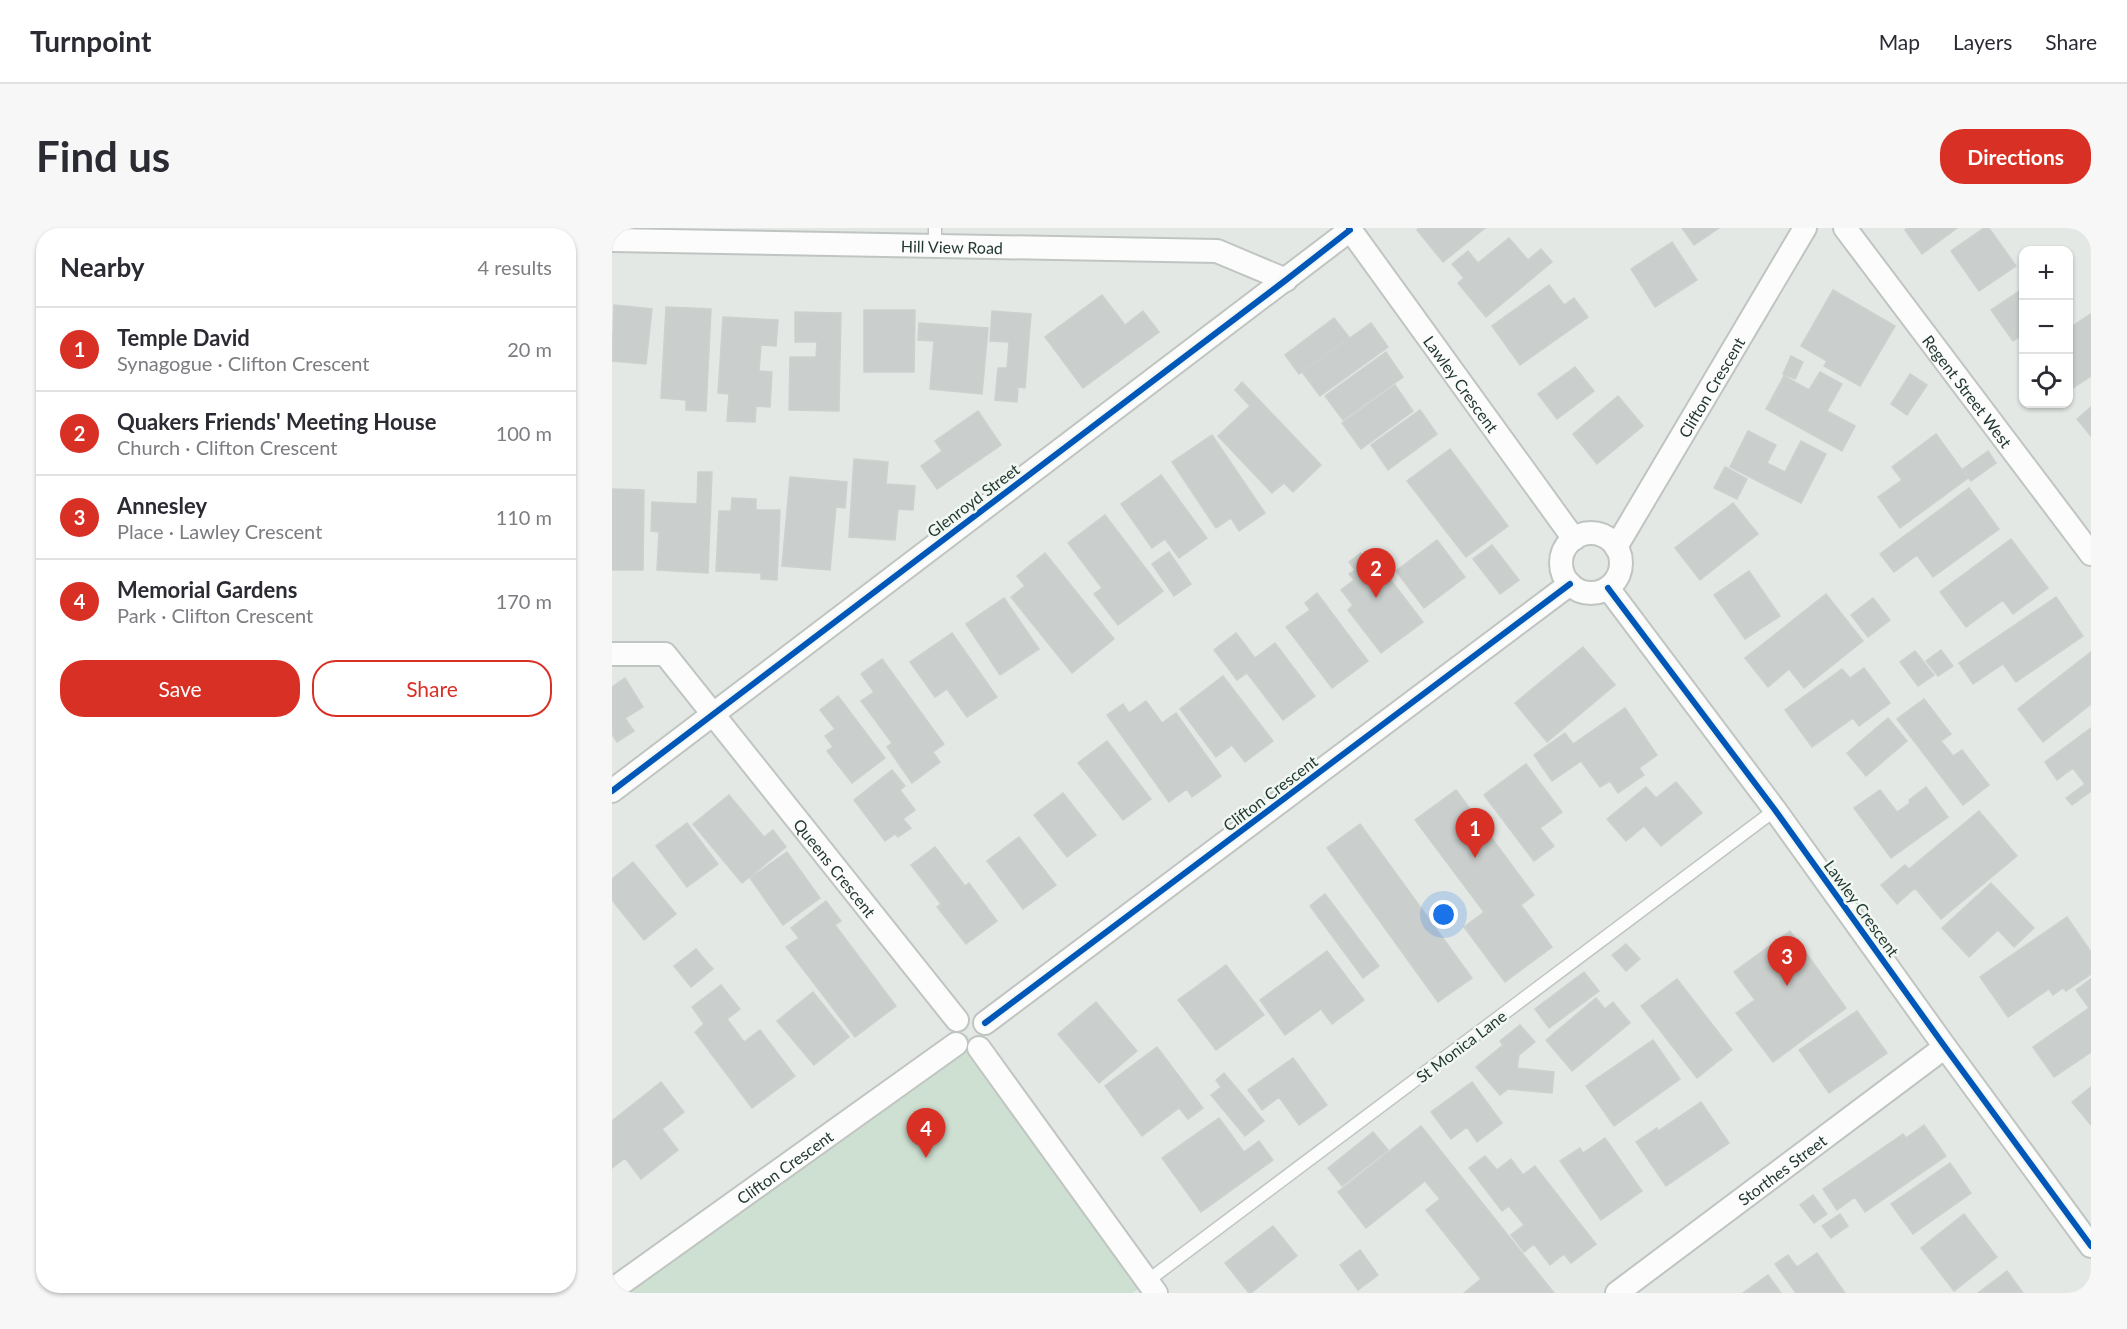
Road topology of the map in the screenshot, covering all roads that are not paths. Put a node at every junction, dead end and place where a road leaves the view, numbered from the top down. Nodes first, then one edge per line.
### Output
1 (1805, 228) edge
2 (1845, 228) edge
3 (1349, 229) edge
4 (935, 237) edge
5 (612, 240) edge
6 (1286, 280) junction
7 (1574, 538) junction
8 (1616, 547) junction
9 (2091, 554) edge
10 (1570, 584) junction
11 (1608, 588) junction
12 (612, 654) edge
13 (712, 715) junction
14 (612, 791) edge
15 (1775, 810) junction
16 (957, 1020) junction
17 (985, 1023) junction
18 (956, 1044) junction
19 (1945, 1047) junction
20 (979, 1048) junction
21 (2091, 1246) edge
22 (1151, 1287) edge
23 (612, 1290) edge
24 (1617, 1293) edge

1 - 8 street, Clifton Crescent
2 - 9 street, Regent Street West
3 - 6 street, Glenroyd Street
3 - 7 street, Lawley Crescent
4 - 5 street, Hill View Road
4 - 6 street, Hill View Road
6 - 13 street, Glenroyd Street
7 - 8 street
7 - 10 street
8 - 11 street
10 - 11 street
10 - 17 street, Clifton Crescent
11 - 15 street, Lawley Crescent
12 - 13 street, Queens Crescent
13 - 14 street, Glenroyd Street
13 - 16 street, Queens Crescent
15 - 19 street, Lawley Crescent
15 - 22 lane, St Monica Lane
16 - 17 street
16 - 18 street
17 - 20 street
18 - 20 street
18 - 23 street, Clifton Crescent
19 - 21 street, Lawley Crescent
19 - 24 street, Storthes Street
20 - 22 street

